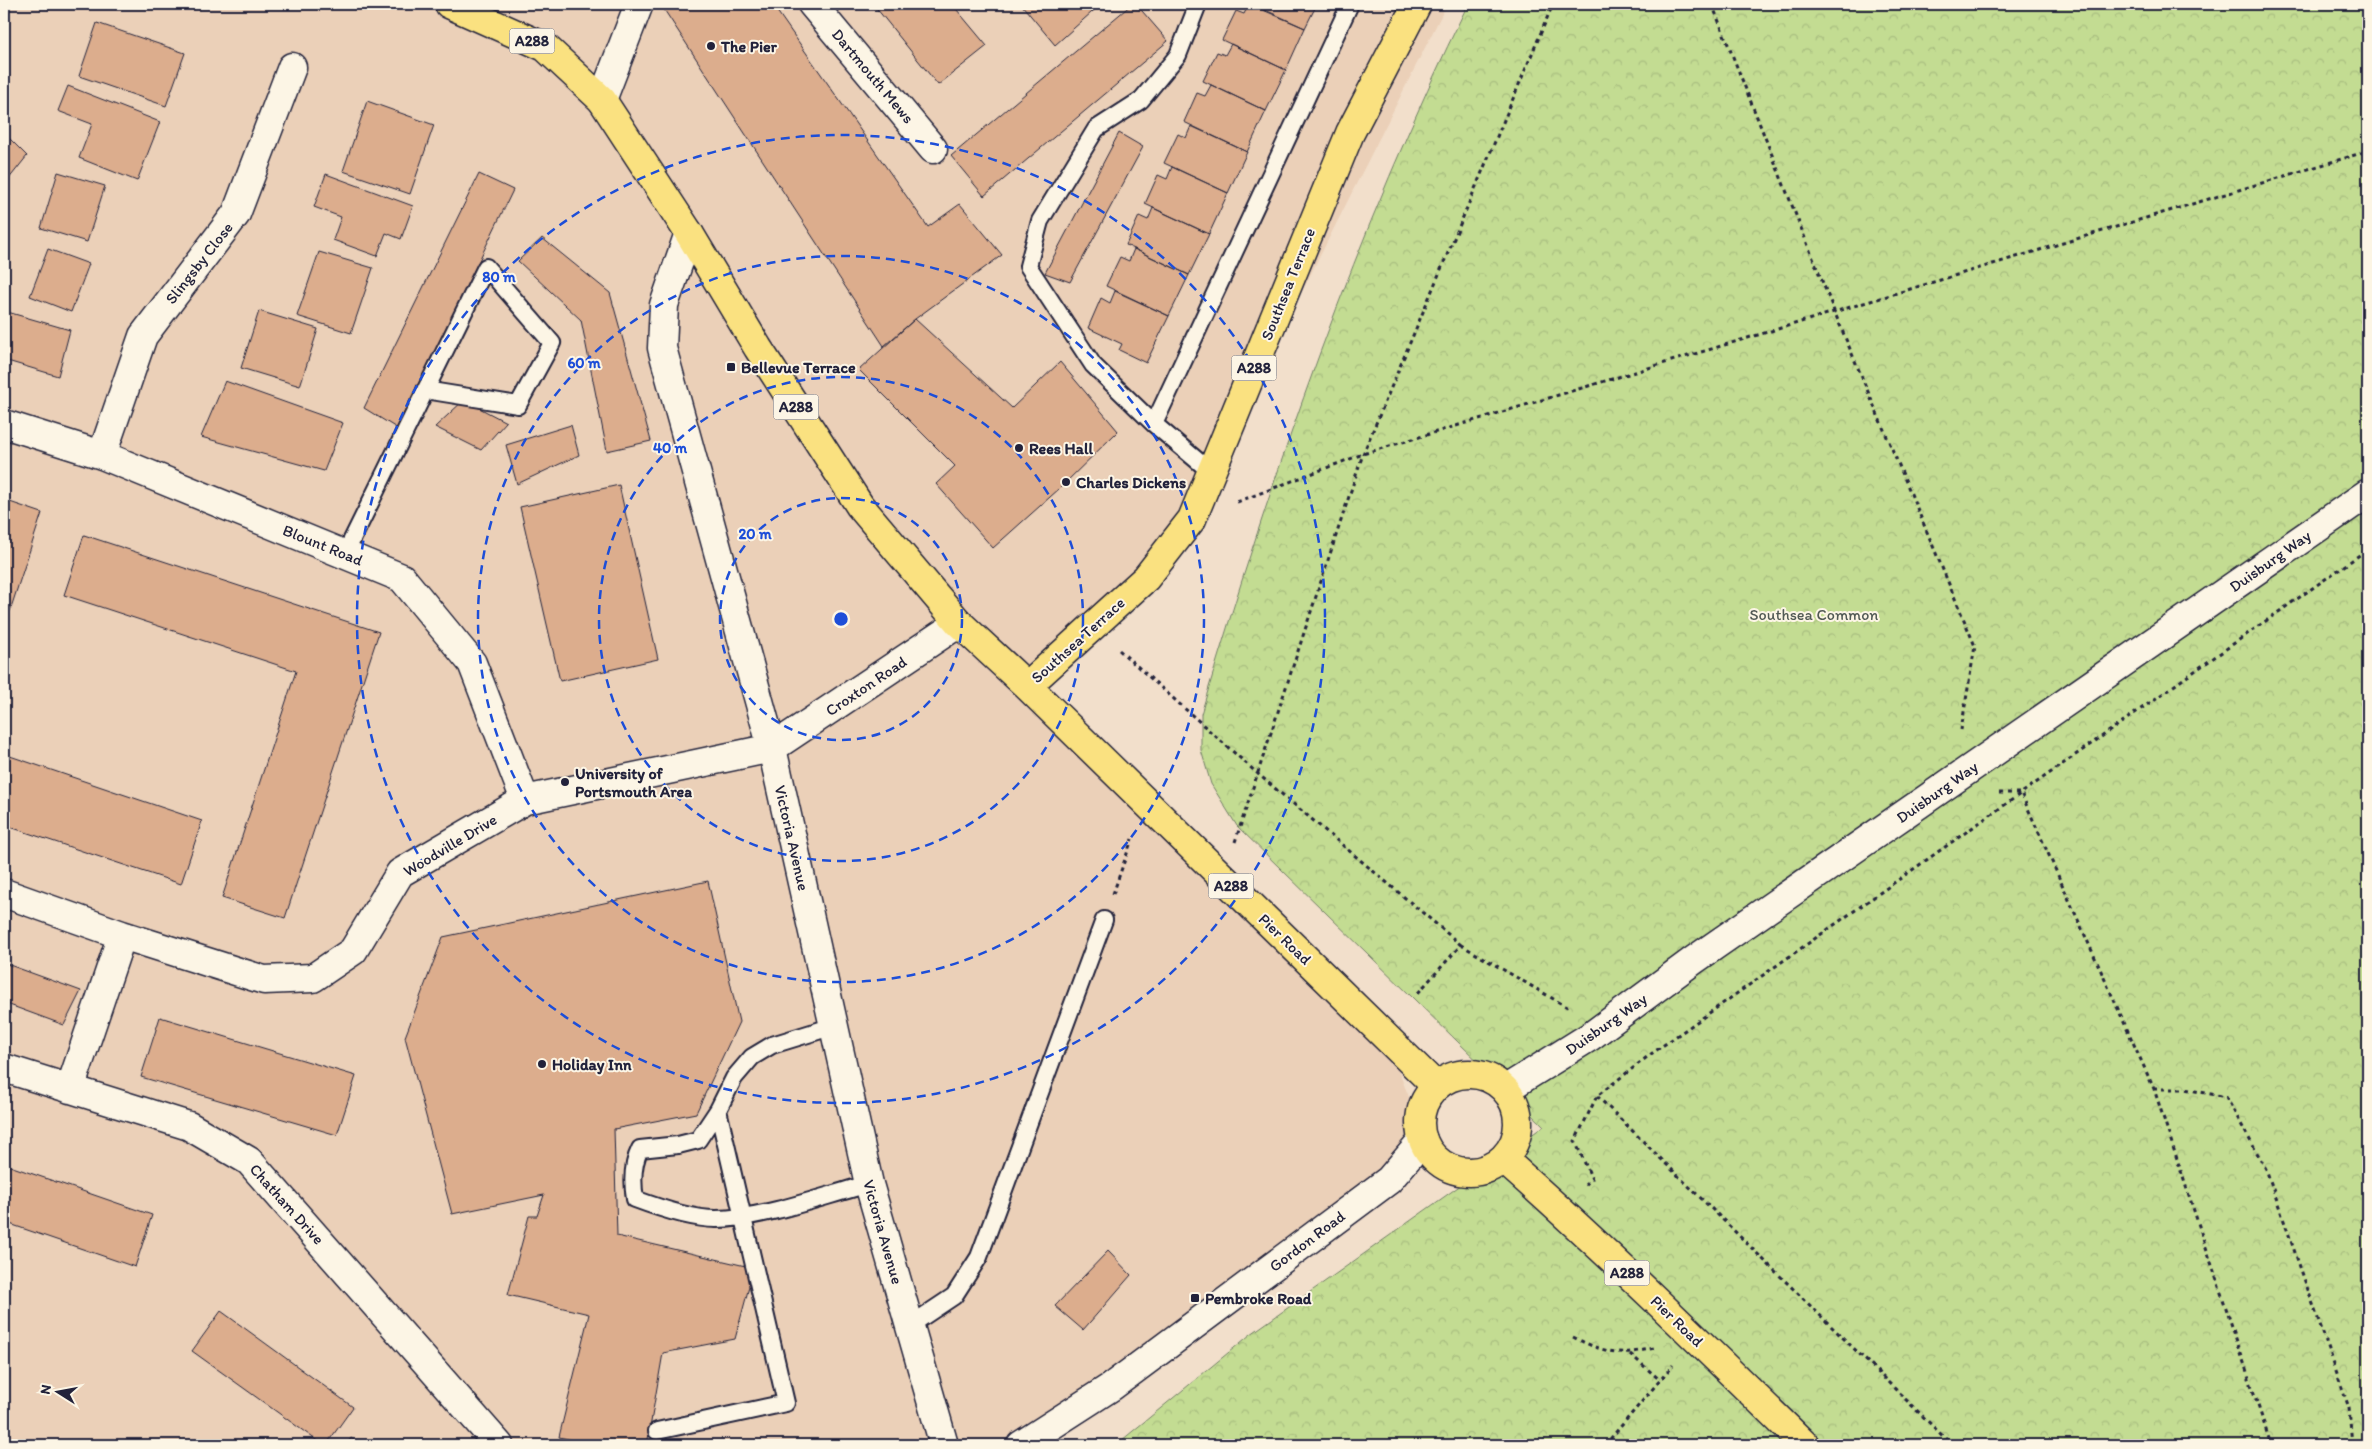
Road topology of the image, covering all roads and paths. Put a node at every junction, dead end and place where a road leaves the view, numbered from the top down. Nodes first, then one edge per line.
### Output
1 (449, 4) edge
2 (639, 4) edge
3 (812, 4) edge
4 (1198, 4) edge
5 (1350, 4) edge
6 (1417, 4) edge
7 (1553, 4) edge
8 (1712, 4) edge
9 (292, 67) dead end
10 (602, 100) junction
11 (933, 149) dead end
12 (2368, 151) edge
13 (689, 233) junction
14 (1834, 311) junction
15 (425, 390) junction
16 (4, 424) edge
17 (1154, 424) junction
18 (1363, 454) junction
19 (102, 455) junction
20 (1211, 472) junction
21 (2368, 493) edge
22 (1192, 519) junction
23 (2368, 549) edge
24 (345, 554) junction
25 (959, 624) junction
26 (1092, 626) junction
27 (1027, 686) junction
28 (1961, 734) dead end
29 (772, 748) junction
30 (1258, 774) junction
31 (1996, 793) dead end
32 (2021, 793) junction
33 (525, 800) junction
34 (1145, 802) junction
35 (1223, 878) junction
36 (4, 893) edge
37 (1104, 920) joint
38 (122, 935) junction
39 (1461, 945) junction
40 (1418, 993) dead end
41 (1576, 1012) dead end
42 (834, 1026) junction
43 (4, 1068) edge
44 (1436, 1086) junction
45 (70, 1089) junction
46 (1506, 1089) junction
47 (2154, 1089) junction
48 (1597, 1096) junction
49 (718, 1110) junction
50 (1423, 1140) junction
51 (1503, 1159) junction
52 (1592, 1179) dead end
53 (869, 1184) junction
54 (743, 1218) junction
55 (909, 1326) junction
56 (1573, 1337) dead end
57 (1660, 1347) dead end
58 (1630, 1354) junction
59 (1676, 1361) dead end
60 (1660, 1380) junction
61 (657, 1431) dead end
62 (499, 1445) edge
63 (944, 1445) edge
64 (1021, 1445) edge
65 (1605, 1445) edge
66 (1805, 1445) edge
67 (1952, 1445) edge
68 (2271, 1445) edge
69 (2352, 1445) edge

1 - 10 main road, A288
2 - 10 street
3 - 11 street, Dartmouth Mews
4 - 17 lane
5 - 17 lane
6 - 20 main road, Southsea Terrace / A288
7 - 18 path
8 - 14 path
9 - 19 street, Slingsby Close
10 - 13 main road, A288
12 - 14 path
13 - 25 main road, A288
13 - 29 street, Victoria Avenue
14 - 18 path
14 - 28 path
15 - 15 lane
15 - 24 lane
16 - 19 street, Blount Road
17 - 20 lane
18 - 22 path
18 - 30 path
19 - 24 street, Blount Road
20 - 22 main road, Southsea Terrace / A288
21 - 46 street, Duisburg Way
22 - 26 main road, Southsea Terrace / A288
23 - 32 path
24 - 33 street, Blount Road
25 - 27 main road, A288
25 - 29 street, Croxton Road
26 - 27 main road, Southsea Terrace / A288
26 - 30 path
27 - 34 main road, Pier Road / A288
29 - 33 street, Woodville Drive
29 - 42 street, Victoria Avenue
30 - 35 path
30 - 39 path
31 - 32 path
32 - 47 path
32 - 48 path
33 - 38 street, Woodville Drive
34 - 35 main road, Pier Road / A288
34 - 37 path
35 - 44 main road, Pier Road / A288
36 - 38 street, Woodville Drive
37 - 55 lane
38 - 45 street
39 - 40 path
39 - 41 path
42 - 49 lane
42 - 53 street, Victoria Avenue
43 - 45 street, Chatham Drive
44 - 46 main road
44 - 50 main road
45 - 62 street, Chatham Drive
46 - 51 main road
47 - 68 path
47 - 69 path
48 - 52 path
48 - 67 path
49 - 54 lane
49 - 54 lane
50 - 51 main road
50 - 64 street, Gordon Road
51 - 66 main road, Pier Road / A288
53 - 54 lane
53 - 55 street, Victoria Avenue
54 - 61 lane
55 - 63 street, Victoria Avenue
56 - 58 path
57 - 58 path
58 - 60 path
59 - 60 path
60 - 65 path

